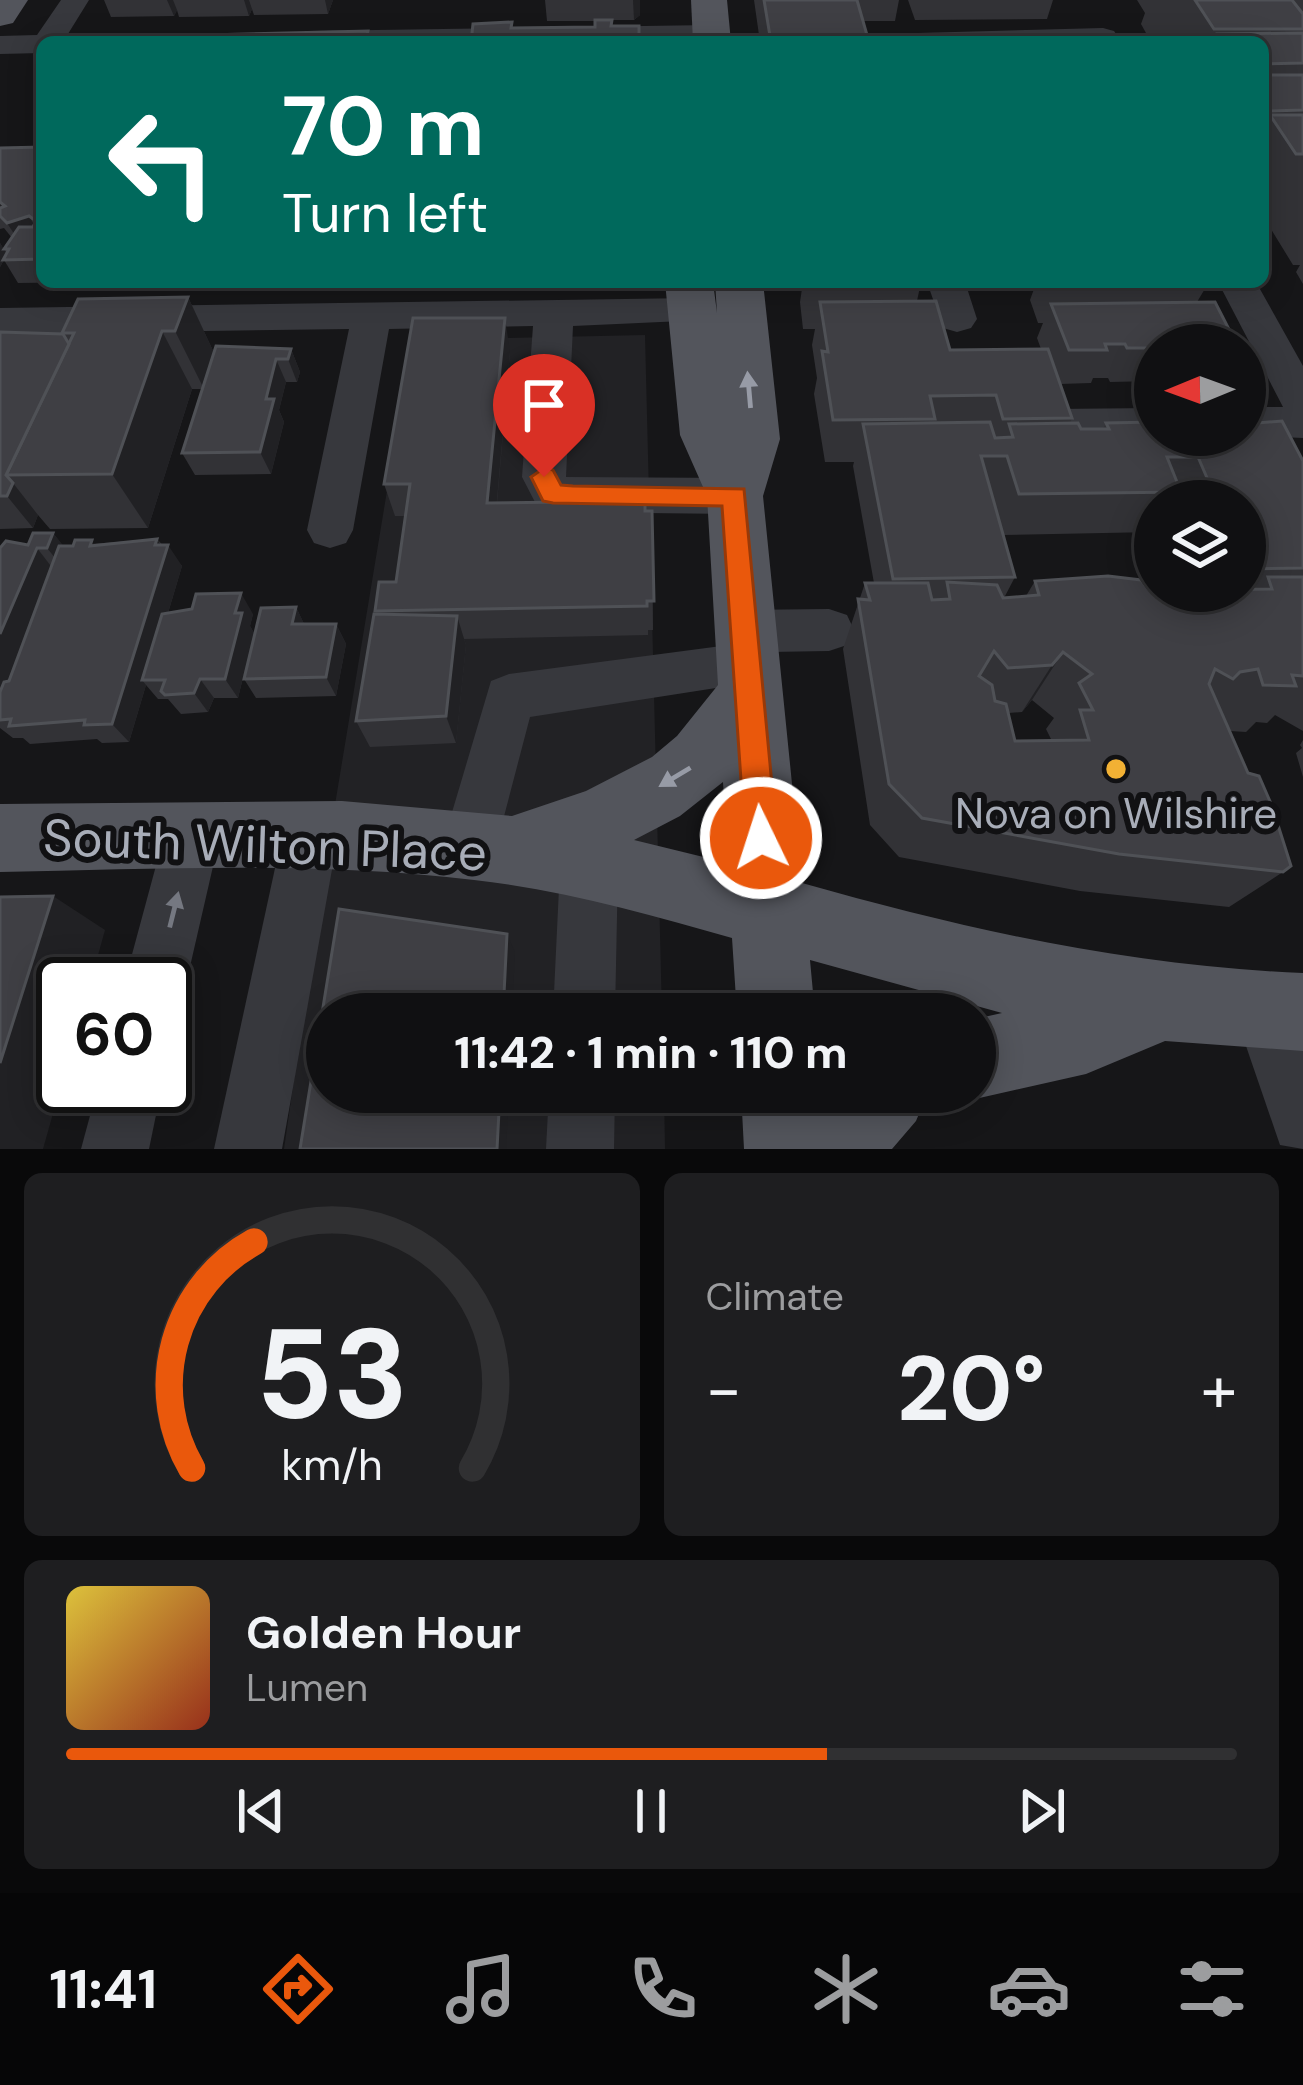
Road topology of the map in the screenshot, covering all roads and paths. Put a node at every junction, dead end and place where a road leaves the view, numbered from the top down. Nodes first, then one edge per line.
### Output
1 (10, 0) edge
2 (75, 0) edge
3 (443, 0) edge
4 (521, 0) edge
5 (1083, 0) edge
6 (0, 15) edge
7 (693, 26) edge
8 (50, 36) edge
9 (437, 36) edge
10 (517, 36) joint
11 (1103, 36) edge
12 (36, 43) edge
13 (0, 45) edge
14 (741, 288) edge
15 (1240, 288) edge
16 (690, 297) edge
17 (486, 298) edge
18 (554, 313) junction
19 (372, 315) junction
20 (0, 321) edge
21 (1303, 322) edge
22 (1259, 323) junction
23 (1303, 404) edge
24 (1303, 422) edge
25 (1266, 423) edge
26 (1134, 424) edge
27 (1054, 425) edge
28 (735, 496) junction
29 (330, 530) dead end
30 (829, 630) dead end
31 (749, 662) junction
32 (192, 836) junction
33 (310, 836) junction
34 (0, 838) edge
35 (490, 849) junction
36 (589, 867) junction
37 (770, 912) junction
38 (162, 957) edge
39 (585, 993) edge
40 (775, 993) edge
41 (1163, 1003) junction
42 (1284, 1011) edge
43 (996, 1054) edge
44 (124, 1113) edge
45 (581, 1113) edge
46 (783, 1113) edge
47 (867, 1113) edge
48 (1303, 1122) edge
49 (115, 1149) edge
50 (248, 1149) edge
51 (580, 1149) edge
52 (786, 1149) edge
53 (844, 1149) edge

1 - 6 main road
2 - 8 street
3 - 9 street
4 - 10 street
5 - 11 street
7 - 10 street
12 - 13 street
28 -> 14 main road
15 - 22 street
16 - 18 street
16 - 28 main road
17 - 18 street
17 - 19 street
18 - 28 street
19 - 20 street
19 - 29 street
21 - 22 street
22 - 23 street
24 - 25 street
26 - 27 street
28 - 31 main road
30 - 31 street
31 -> 35 main road
31 - 35 street
31 - 37 main road
32 - 33 main road, South Wilton Place
32 - 34 main road, South Wilton Place
38 -> 32 street
33 - 35 main road, South Wilton Place
33 - 50 street
35 - 36 main road, South Wilton Place
36 - 37 main road, South Wilton Place
36 - 39 street
37 - 40 main road
37 - 41 main road, South Wilton Place
41 - 42 main road, South Wilton Place
41 - 43 main road
42 - 48 street
44 - 49 street
45 - 51 street
46 - 52 main road
47 - 53 main road

